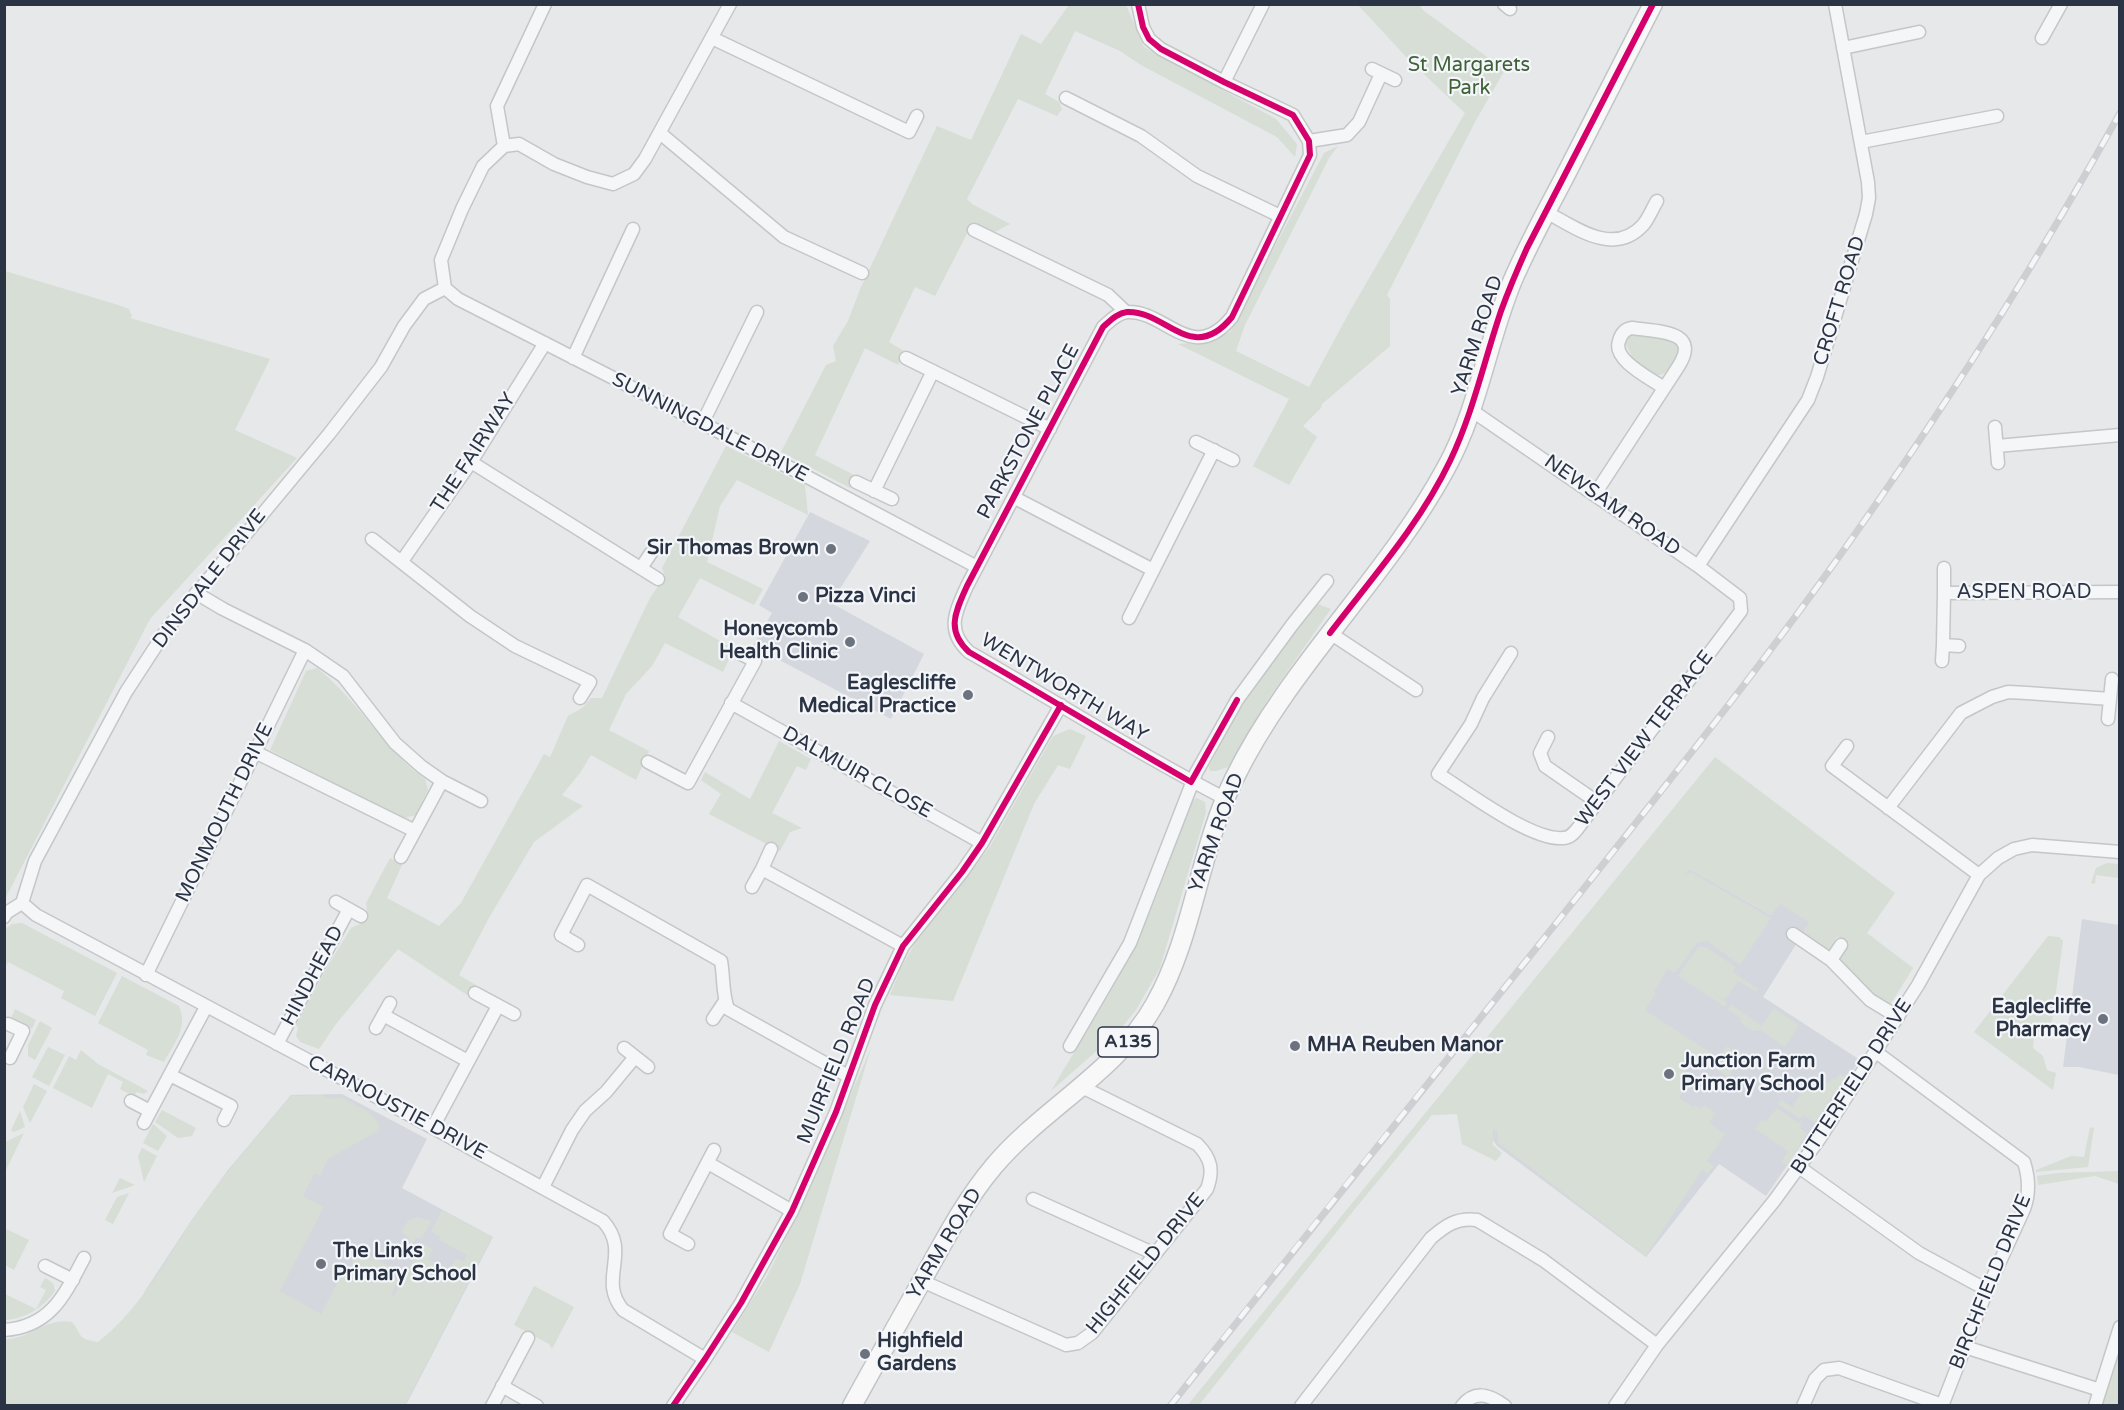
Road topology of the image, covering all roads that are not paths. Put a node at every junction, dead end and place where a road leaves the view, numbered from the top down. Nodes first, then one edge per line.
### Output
1 (545, 4) edge
2 (730, 4) edge
3 (1138, 4) edge
4 (1263, 4) edge
5 (1653, 4) edge
6 (1835, 4) edge
7 (2061, 4) edge
8 (1919, 32) dead end
9 (712, 38) junction
10 (2042, 38) dead end
11 (1843, 48) junction
12 (1395, 80) dead end
13 (1224, 82) junction
14 (1066, 98) dead end
15 (917, 116) dead end
16 (1996, 116) dead end
17 (660, 133) junction
18 (1309, 141) junction
19 (1861, 142) junction
20 (504, 146) junction
21 (1657, 201) dead end
22 (1546, 212) junction
23 (1280, 216) junction
24 (633, 229) dead end
25 (974, 230) dead end
26 (862, 273) dead end
27 (445, 288) junction
28 (757, 312) dead end
29 (1121, 314) junction
30 (544, 343) junction
31 (573, 358) junction
32 (906, 358) dead end
33 (933, 371) junction
34 (1664, 388) junction
35 (1471, 410) junction
36 (702, 424) junction
37 (1995, 427) dead end
38 (1050, 429) junction
39 (2120, 435) edge
40 (1196, 442) dead end
41 (1997, 446) junction
42 (1214, 450) junction
43 (1233, 460) dead end
44 (471, 462) junction
45 (1998, 463) dead end
46 (856, 483) dead end
47 (874, 491) junction
48 (1595, 494) junction
49 (1014, 498) junction
50 (892, 499) dead end
51 (372, 539) dead end
52 (651, 554) dead end
53 (402, 561) junction
54 (1698, 566) junction
55 (977, 567) junction
56 (641, 568) junction
57 (1944, 568) dead end
58 (1153, 570) junction
59 (658, 579) dead end
60 (1327, 581) dead end
61 (2120, 592) edge
62 (196, 593) junction
63 (1944, 593) junction
64 (1741, 610) joint
65 (1129, 618) dead end
66 (1330, 633) junction
67 (1943, 645) junction
68 (1959, 646) dead end
69 (304, 650) junction
70 (739, 653) dead end
71 (1510, 653) dead end
72 (1942, 661) dead end
73 (2112, 679) dead end
74 (1416, 690) dead end
75 (580, 698) dead end
76 (2110, 699) junction
77 (731, 703) junction
78 (1061, 705) junction
79 (2108, 719) dead end
80 (1548, 737) dead end
81 (1847, 746) dead end
82 (255, 752) junction
83 (648, 762) dead end
84 (442, 781) junction
85 (1191, 782) junction
86 (1226, 799) junction
87 (481, 801) dead end
88 (1597, 801) junction
89 (1888, 808) junction
90 (415, 831) junction
91 (982, 843) junction
92 (771, 849) dead end
93 (2120, 852) edge
94 (401, 857) dead end
95 (762, 869) junction
96 (1979, 875) junction
97 (752, 887) dead end
98 (336, 902) dead end
99 (22, 903) junction
100 (349, 909) junction
101 (361, 916) dead end
102 (4, 917) edge
103 (1793, 934) dead end
104 (578, 945) dead end
105 (1841, 945) dead end
106 (903, 946) junction
107 (1831, 960) junction
108 (146, 975) junction
109 (475, 993) dead end
110 (725, 1001) junction
111 (390, 1003) dead end
112 (498, 1005) junction
113 (206, 1007) junction
114 (514, 1014) dead end
115 (383, 1015) junction
116 (1898, 1017) junction
117 (713, 1019) dead end
118 (8, 1024) dead end
119 (376, 1029) dead end
120 (277, 1044) junction
121 (1070, 1046) dead end
122 (624, 1048) dead end
123 (1876, 1052) junction
124 (635, 1057) junction
125 (11, 1059) edge
126 (468, 1061) junction
127 (648, 1067) dead end
128 (170, 1075) junction
129 (848, 1076) junction
130 (1082, 1087) junction
131 (131, 1101) dead end
132 (150, 1111) junction
133 (224, 1120) dead end
134 (144, 1123) dead end
135 (433, 1127) junction
136 (714, 1150) dead end
137 (708, 1162) junction
138 (1799, 1167) junction
139 (543, 1187) junction
140 (1033, 1199) dead end
141 (792, 1211) junction
142 (688, 1244) dead end
143 (1155, 1254) junction
144 (84, 1258) dead end
145 (45, 1266) dead end
146 (73, 1280) junction
147 (922, 1281) junction
148 (1987, 1290) junction
149 (2120, 1327) edge
150 (4, 1330) edge
151 (528, 1338) dead end
152 (1657, 1345) junction
153 (1965, 1347) junction
154 (705, 1359) junction
155 (502, 1386) junction
156 (2100, 1390) junction
157 (1942, 1405) edge
158 (492, 1406) edge
159 (537, 1406) edge
160 (673, 1406) edge
161 (852, 1406) edge
162 (1301, 1406) edge
163 (1462, 1406) edge
164 (1505, 1406) edge
165 (1615, 1406) edge
166 (1803, 1406) edge
167 (2096, 1406) edge

1 - 20 street
2 - 9 street
3 - 13 street
4 - 13 street
5 - 22 main road, YARM ROAD / A135
6 - 11 street, CROFT ROAD
7 - 10 street
8 - 11 street
9 - 15 street
9 - 17 street
11 - 19 street, CROFT ROAD
12 - 18 street
13 - 18 street
14 - 23 street
16 - 19 street
17 - 20 street
17 - 26 street
18 - 23 street
19 - 54 street, CROFT ROAD
20 - 27 street
21 - 22 street
22 - 35 main road, YARM ROAD / A135
23 - 29 street
24 - 31 street
25 - 29 street
27 - 30 street, SUNNINGDALE DRIVE
27 - 62 street, DINSDALE DRIVE
28 - 36 street
29 - 38 street, PARKSTONE PLACE
30 - 31 street, SUNNINGDALE DRIVE
30 - 44 street, THE FAIRWAY
31 - 36 street, SUNNINGDALE DRIVE
32 - 33 street
33 - 38 street
33 - 47 street
34 - 34 street
34 - 48 street
35 - 48 street, NEWSAM ROAD
35 - 66 main road, YARM ROAD / A135
36 - 55 street, SUNNINGDALE DRIVE
37 - 41 street
38 - 49 street, PARKSTONE PLACE
39 - 41 street
40 - 42 street
41 - 45 street
42 - 43 street
42 - 58 street
44 - 53 street, THE FAIRWAY
44 - 56 street
46 - 47 street
47 - 50 street
48 - 54 street, NEWSAM ROAD
49 - 55 street, PARKSTONE PLACE
49 - 58 street
51 - 53 street
52 - 56 street
53 - 75 street
54 - 64 street, NEWSAM ROAD
55 - 78 street, WENTWORTH WAY
56 - 59 street
57 - 63 street
58 - 65 street
60 - 85 street
61 - 63 street, ASPEN ROAD
62 - 69 street
62 - 99 street, DINSDALE DRIVE
63 - 67 street, ASPEN ROAD
64 - 88 street, WEST VIEW TERRACE
66 - 74 street
66 - 86 main road, YARM ROAD / A135
67 - 68 street
67 - 72 street, ASPEN ROAD
69 - 82 street, MONMOUTH DRIVE
69 - 84 street
70 - 77 street
71 - 88 street, WEST VIEW TERRACE
73 - 76 street
76 - 79 street
76 - 89 street
77 - 83 street
77 - 91 street, DALMUIR CLOSE
78 - 85 street, WENTWORTH WAY
78 - 91 street, MUIRFIELD ROAD
80 - 88 street
81 - 89 street
82 - 90 street
82 - 108 street, MONMOUTH DRIVE
84 - 87 street
84 - 90 street
85 - 86 street, WENTWORTH WAY
85 - 121 street
86 - 130 main road, YARM ROAD / A135
89 - 96 street
90 - 94 street
91 - 106 street, MUIRFIELD ROAD
92 - 95 street
93 - 96 street, BUTTERFIELD DRIVE
95 - 97 street
95 - 106 street
96 - 116 street, BUTTERFIELD DRIVE
98 - 100 street
99 - 102 street
99 - 108 street, CARNOUSTIE DRIVE
100 - 101 street
100 - 120 street, HINDHEAD
103 - 107 street
104 - 110 street
105 - 107 street
106 - 129 street, MUIRFIELD ROAD
107 - 116 street
108 - 113 street, CARNOUSTIE DRIVE
109 - 112 street
110 - 117 street
110 - 129 street
111 - 115 street
112 - 114 street
112 - 126 street
113 - 120 street, CARNOUSTIE DRIVE
113 - 128 street
115 - 119 street
115 - 126 street
116 - 123 street, BUTTERFIELD DRIVE
118 - 125 street
120 - 135 street, CARNOUSTIE DRIVE
122 - 124 street
123 - 138 street, BUTTERFIELD DRIVE
123 - 148 street, BIRCHFIELD DRIVE
124 - 127 street
124 - 139 street
126 - 135 street
128 - 132 street
128 - 133 street
129 - 141 street, MUIRFIELD ROAD
130 - 143 street, HIGHFIELD DRIVE
130 - 147 main road, YARM ROAD / A135
131 - 132 street
132 - 134 street
135 - 139 street, CARNOUSTIE DRIVE
136 - 137 street
137 - 141 street
137 - 142 street
138 - 148 street
138 - 152 street, BUTTERFIELD DRIVE
139 - 154 street, CARNOUSTIE DRIVE
140 - 143 street
141 - 154 street, MUIRFIELD ROAD
143 - 147 street, HIGHFIELD DRIVE
144 - 146 street
145 - 146 street
146 - 150 street
147 - 161 main road, YARM ROAD / A135
148 - 153 street, BIRCHFIELD DRIVE
149 - 156 street
151 - 155 street
152 - 162 street
152 - 165 street, BUTTERFIELD DRIVE
153 - 156 street
153 - 157 street, BIRCHFIELD DRIVE
154 - 160 street, MUIRFIELD ROAD
155 - 158 street
155 - 159 street
156 - 167 street
157 - 166 street
163 - 164 street

